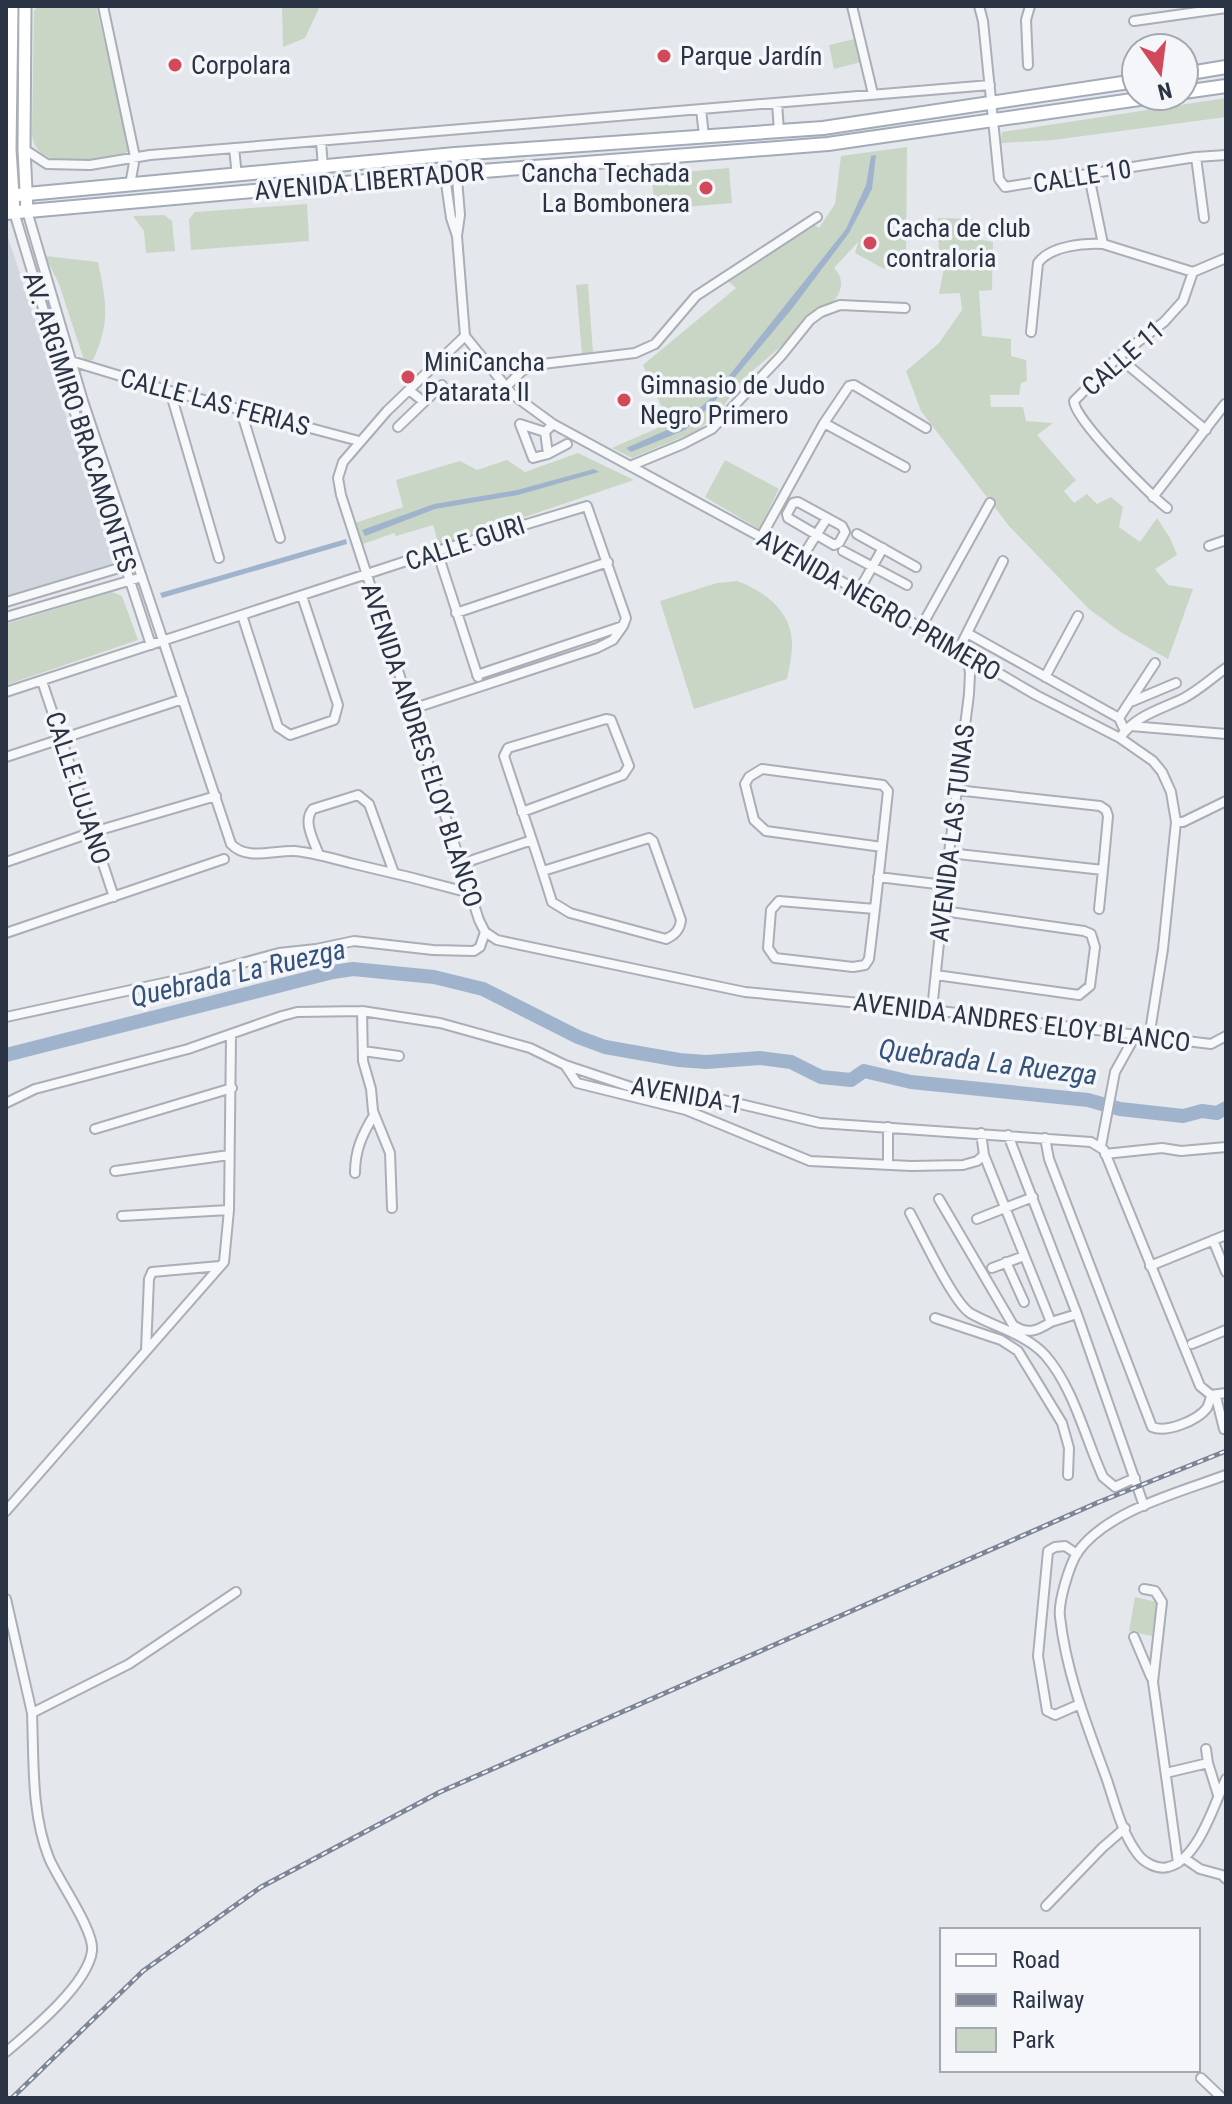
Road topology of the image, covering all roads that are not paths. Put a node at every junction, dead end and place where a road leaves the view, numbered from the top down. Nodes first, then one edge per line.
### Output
1 (12, 6) edge
2 (25, 6) edge
3 (103, 6) edge
4 (852, 6) edge
5 (979, 6) edge
6 (1030, 6) edge
7 (1226, 8) edge
8 (1134, 21) dead end
9 (1028, 65) dead end
10 (1226, 67) edge
11 (1200, 71) edge
12 (1120, 84) edge
13 (990, 85) junction
14 (1226, 86) edge
15 (1200, 90) edge
16 (873, 94) junction
17 (1120, 102) edge
18 (777, 103) junction
19 (991, 104) junction
20 (701, 109) junction
21 (994, 122) junction
22 (779, 131) junction
23 (704, 136) junction
24 (321, 141) junction
25 (234, 148) junction
26 (24, 149) junction
27 (455, 154) junction
28 (1226, 155) edge
29 (442, 156) junction
30 (135, 157) junction
31 (1196, 157) junction
32 (323, 168) junction
33 (450, 173) junction
34 (237, 176) junction
35 (1089, 176) junction
36 (130, 185) junction
37 (14, 195) edge
38 (16, 212) edge
39 (817, 217) dead end
40 (1204, 218) dead end
41 (1103, 244) junction
42 (1226, 258) edge
43 (1193, 272) junction
44 (905, 308) dead end
45 (1031, 332) dead end
46 (465, 336) junction
47 (1118, 357) junction
48 (71, 361) junction
49 (442, 385) dead end
50 (506, 387) junction
51 (409, 390) junction
52 (170, 391) junction
53 (424, 402) junction
54 (1225, 404) edge
55 (241, 411) junction
56 (824, 423) junction
57 (553, 424) junction
58 (398, 427) dead end
59 (926, 428) dead end
60 (1206, 430) junction
61 (545, 435) junction
62 (525, 439) junction
63 (359, 441) junction
64 (567, 444) dead end
65 (548, 454) junction
66 (630, 466) junction
67 (905, 467) dead end
68 (1153, 497) junction
69 (990, 503) dead end
70 (1167, 508) dead end
71 (827, 518) junction
72 (857, 534) dead end
73 (817, 535) junction
74 (761, 537) junction
75 (280, 538) dead end
76 (1226, 540) edge
77 (1209, 546) dead end
78 (883, 548) junction
79 (437, 551) junction
80 (843, 551) dead end
81 (219, 558) dead end
82 (801, 559) junction
83 (1003, 561) dead end
84 (608, 562) junction
85 (138, 563) junction
86 (126, 566) junction
87 (872, 567) junction
88 (916, 567) dead end
89 (367, 574) junction
90 (142, 577) junction
91 (131, 580) junction
92 (907, 585) dead end
93 (858, 592) junction
94 (302, 596) junction
95 (6, 602) edge
96 (456, 613) junction
97 (242, 615) junction
98 (1078, 616) dead end
99 (6, 617) edge
100 (623, 626) junction
101 (920, 629) junction
102 (967, 633) junction
103 (164, 641) junction
104 (151, 645) junction
105 (958, 651) junction
106 (967, 656) junction
107 (1155, 663) dead end
108 (1226, 668) edge
109 (477, 675) junction
110 (1045, 677) junction
111 (42, 681) junction
112 (1176, 683) dead end
113 (480, 686) junction
114 (6, 692) edge
115 (183, 699) junction
116 (1132, 701) junction
117 (412, 709) junction
118 (1119, 718) junction
119 (1125, 732) junction
120 (1226, 734) edge
121 (63, 738) junction
122 (6, 757) edge
123 (956, 790) junction
124 (216, 796) junction
125 (1226, 801) edge
126 (522, 812) junction
127 (1176, 822) junction
128 (93, 832) junction
129 (532, 840) junction
130 (882, 847) junction
131 (949, 853) junction
132 (319, 855) junction
133 (224, 859) dead end
134 (6, 862) edge
135 (461, 864) junction
136 (1103, 870) junction
137 (543, 871) junction
138 (394, 873) junction
139 (878, 877) junction
140 (945, 885) junction
141 (470, 893) junction
142 (114, 897) junction
143 (875, 909) junction
144 (1099, 909) dead end
145 (943, 911) junction
146 (485, 932) junction
147 (6, 933) edge
148 (936, 975) junction
149 (932, 1010) junction
150 (362, 1011) junction
151 (6, 1017) edge
152 (231, 1036) junction
153 (1135, 1036) junction
154 (1226, 1036) edge
155 (1149, 1038) junction
156 (363, 1051) junction
157 (399, 1056) dead end
158 (565, 1065) junction
159 (232, 1088) junction
160 (6, 1103) edge
161 (374, 1115) junction
162 (888, 1127) junction
163 (95, 1129) dead end
164 (981, 1133) junction
165 (1008, 1135) junction
166 (1045, 1138) junction
167 (1226, 1147) edge
168 (1103, 1150) junction
169 (229, 1155) junction
170 (984, 1155) junction
171 (888, 1165) junction
172 (115, 1171) dead end
173 (355, 1173) dead end
174 (1033, 1197) junction
175 (939, 1199) dead end
176 (392, 1208) dead end
177 (1004, 1208) junction
178 (229, 1210) junction
179 (910, 1213) dead end
180 (122, 1216) dead end
181 (977, 1219) dead end
182 (1226, 1235) edge
183 (1213, 1240) junction
184 (1024, 1256) junction
185 (1006, 1262) junction
186 (220, 1266) junction
187 (1150, 1266) junction
188 (992, 1268) dead end
189 (1226, 1272) edge
190 (1024, 1302) dead end
191 (1077, 1314) junction
192 (935, 1318) dead end
193 (1051, 1322) junction
194 (1010, 1328) junction
195 (1226, 1330) edge
196 (1001, 1340) junction
197 (1192, 1344) dead end
198 (146, 1351) junction
199 (1226, 1393) edge
200 (1214, 1396) junction
201 (1224, 1429) dead end
202 (1068, 1475) dead end
203 (1226, 1475) edge
204 (1135, 1478) junction
205 (1144, 1506) junction
206 (6, 1511) edge
207 (1077, 1554) junction
208 (1144, 1589) dead end
209 (236, 1592) dead end
210 (6, 1599) edge
211 (1134, 1637) dead end
212 (1153, 1682) junction
213 (1080, 1704) junction
214 (32, 1713) junction
215 (1206, 1749) dead end
216 (1208, 1763) junction
217 (1166, 1773) junction
218 (1226, 1779) edge
219 (1218, 1795) junction
220 (1125, 1828) junction
221 (1181, 1860) junction
222 (1226, 1879) edge
223 (1046, 1906) dead end
224 (6, 2052) edge
225 (1201, 2078) dead end
226 (1222, 2098) edge

1 - 37 street
2 - 26 street
3 - 30 street
4 - 16 street
5 - 13 street
6 - 9 street
7 - 8 street
10 - 11 main road
12 - 19 main road, AVENIDA LIBERTADOR
13 - 16 street
13 - 19 street
14 - 15 main road
16 - 18 street
17 - 21 main road, AVENIDA LIBERTADOR
18 - 20 street
18 - 22 street
19 - 21 street
19 - 22 main road, AVENIDA LIBERTADOR
20 - 23 street
20 - 24 street
21 - 33 main road, AVENIDA LIBERTADOR
21 - 35 street, CALLE 10
22 - 23 main road, AVENIDA LIBERTADOR
23 - 27 main road, AVENIDA LIBERTADOR
24 - 25 street
24 - 32 street
25 - 30 street
25 - 34 street
26 - 30 street
26 - 37 street
27 - 29 main road, AVENIDA LIBERTADOR
27 - 33 street
28 - 31 street, CALLE 10
29 - 32 main road, AVENIDA LIBERTADOR
29 - 33 street
30 - 36 street
31 - 35 street, CALLE 10
31 - 40 street
32 - 34 main road, AVENIDA LIBERTADOR
33 - 38 main road, AVENIDA LIBERTADOR
33 - 46 street
34 - 36 main road, AVENIDA LIBERTADOR
35 - 41 street
36 - 37 main road, AVENIDA LIBERTADOR
37 - 38 street
38 - 48 street
38 - 86 street, AV. ARGIMIRO BRACAMONTES
39 - 50 street
41 - 43 street
41 - 45 street
42 - 43 street
43 - 47 street, CALLE 11
44 - 66 street
46 - 50 street, AVENIDA NEGRO PRIMERO
46 - 51 street, AVENIDA ANDRES ELOY BLANCO
47 - 60 street
47 - 68 street, CALLE 11
48 - 52 street, CALLE LAS FERIAS
48 - 85 street
49 - 53 street
50 - 57 street, AVENIDA NEGRO PRIMERO
51 - 53 street
51 - 63 street, AVENIDA ANDRES ELOY BLANCO
52 - 55 street, CALLE LAS FERIAS
52 - 81 street
53 - 58 street
54 - 60 street
55 - 63 street, CALLE LAS FERIAS
55 - 75 street
56 - 59 street
56 - 67 street
56 - 74 street
57 - 61 street
57 - 66 street, AVENIDA NEGRO PRIMERO
60 - 68 street
61 - 62 street
61 - 62 street
61 - 65 street
62 - 65 street
63 - 89 street, AVENIDA ANDRES ELOY BLANCO
64 - 65 street
66 - 74 street, AVENIDA NEGRO PRIMERO
68 - 70 street, CALLE 11
69 - 101 street
71 - 73 street
71 - 73 street
71 - 73 street
72 - 78 street
73 - 82 street
74 - 82 street, AVENIDA NEGRO PRIMERO
76 - 77 street
78 - 87 street
78 - 88 street
79 - 84 street, CALLE GURI
79 - 89 street, CALLE GURI
79 - 96 street
80 - 87 street
82 - 93 street, AVENIDA NEGRO PRIMERO
83 - 102 street
84 - 96 street
84 - 100 street
85 - 86 street
85 - 90 street
86 - 91 street, AV. ARGIMIRO BRACAMONTES
86 - 95 street
87 - 92 street
87 - 93 street
89 - 94 street, CALLE GURI
89 - 117 street, AVENIDA ANDRES ELOY BLANCO
90 - 91 street
90 - 103 street
91 - 99 street
91 - 104 street, AV. ARGIMIRO BRACAMONTES
93 - 101 street, AVENIDA NEGRO PRIMERO
94 - 97 street, CALLE GURI
94 - 97 street
96 - 109 street
97 - 103 street, CALLE GURI
98 - 110 street
100 - 109 street
100 - 113 street
101 - 105 street, AVENIDA NEGRO PRIMERO
102 - 105 street
102 - 110 street
103 - 104 street, CALLE GURI
103 - 115 street
104 - 111 street, CALLE GURI
105 - 106 street, AVENIDA NEGRO PRIMERO
106 - 119 street, AVENIDA NEGRO PRIMERO
106 - 123 street, AVENIDA LAS TUNAS
107 - 116 street
108 - 119 street
109 - 113 street
110 - 118 street
111 - 114 street, CALLE GURI
111 - 121 street, CALLE LUJANO
112 - 116 street
113 - 117 street
115 - 121 street
115 - 124 street
116 - 118 street
117 - 135 street, AVENIDA ANDRES ELOY BLANCO
118 - 119 street
119 - 120 street
119 - 127 street, AVENIDA NEGRO PRIMERO
121 - 122 street
121 - 128 street, CALLE LUJANO
123 - 131 street, AVENIDA LAS TUNAS
123 - 136 street
124 - 128 street
124 - 132 street
125 - 127 street
126 - 126 street
126 - 129 street
127 - 155 street, AVENIDA NEGRO PRIMERO
128 - 134 street
128 - 142 street, CALLE LUJANO
129 - 135 street
129 - 137 street
130 - 130 street
130 - 139 street
131 - 136 street
131 - 140 street, AVENIDA LAS TUNAS
132 - 138 street
132 - 138 street
133 - 142 street
135 - 141 street, AVENIDA ANDRES ELOY BLANCO
136 - 144 street
137 - 137 street
138 - 141 street
139 - 140 street
139 - 143 street
140 - 145 street, AVENIDA LAS TUNAS
141 - 146 street, AVENIDA ANDRES ELOY BLANCO
142 - 147 street
143 - 143 street
145 - 148 street, AVENIDA LAS TUNAS
145 - 148 street
146 - 149 street, AVENIDA ANDRES ELOY BLANCO
146 - 151 street
148 - 149 street, AVENIDA LAS TUNAS
149 - 153 street, AVENIDA ANDRES ELOY BLANCO
150 - 152 street, AVENIDA 1
150 - 156 street
150 - 158 street, AVENIDA 1
152 - 159 street
152 - 160 street, AVENIDA 1
153 - 155 street, AVENIDA ANDRES ELOY BLANCO
153 - 168 street
154 - 155 street, AVENIDA ANDRES ELOY BLANCO
156 - 157 street
156 - 161 street
158 - 162 street, AVENIDA 1
158 - 171 street
159 - 163 street
159 - 169 street
161 - 173 street
161 - 176 street
162 - 164 street, AVENIDA 1
162 - 171 street
164 - 165 street, AVENIDA 1
164 - 170 street
165 - 166 street, AVENIDA 1
165 - 174 street
166 - 168 street, AVENIDA 1
166 - 200 street
167 - 168 street, AVENIDA 1
168 - 187 street
169 - 172 street
169 - 178 street
170 - 171 street
170 - 177 street
174 - 177 street
174 - 191 street
175 - 194 street
177 - 181 street
177 - 184 street
178 - 180 street
178 - 186 street
179 - 194 street
182 - 183 street
183 - 187 street
183 - 189 street
184 - 185 street
184 - 193 street
185 - 188 street
185 - 190 street
186 - 198 street
186 - 198 street
187 - 200 street
191 - 193 street
191 - 204 street
192 - 196 street
193 - 194 street
194 - 196 street
194 - 204 street
195 - 197 street
196 - 202 street
198 - 206 street
199 - 200 street
200 - 201 street
203 - 205 street
204 - 205 street
205 - 207 street
207 - 213 street
207 - 213 street
208 - 212 street
209 - 214 street
210 - 214 street
211 - 212 street
212 - 217 street
213 - 220 street
214 - 224 street
215 - 216 street
216 - 217 street
216 - 219 street
217 - 221 street
218 - 219 street
219 - 221 street
220 - 221 street
220 - 223 street
221 - 222 street
225 - 226 street

